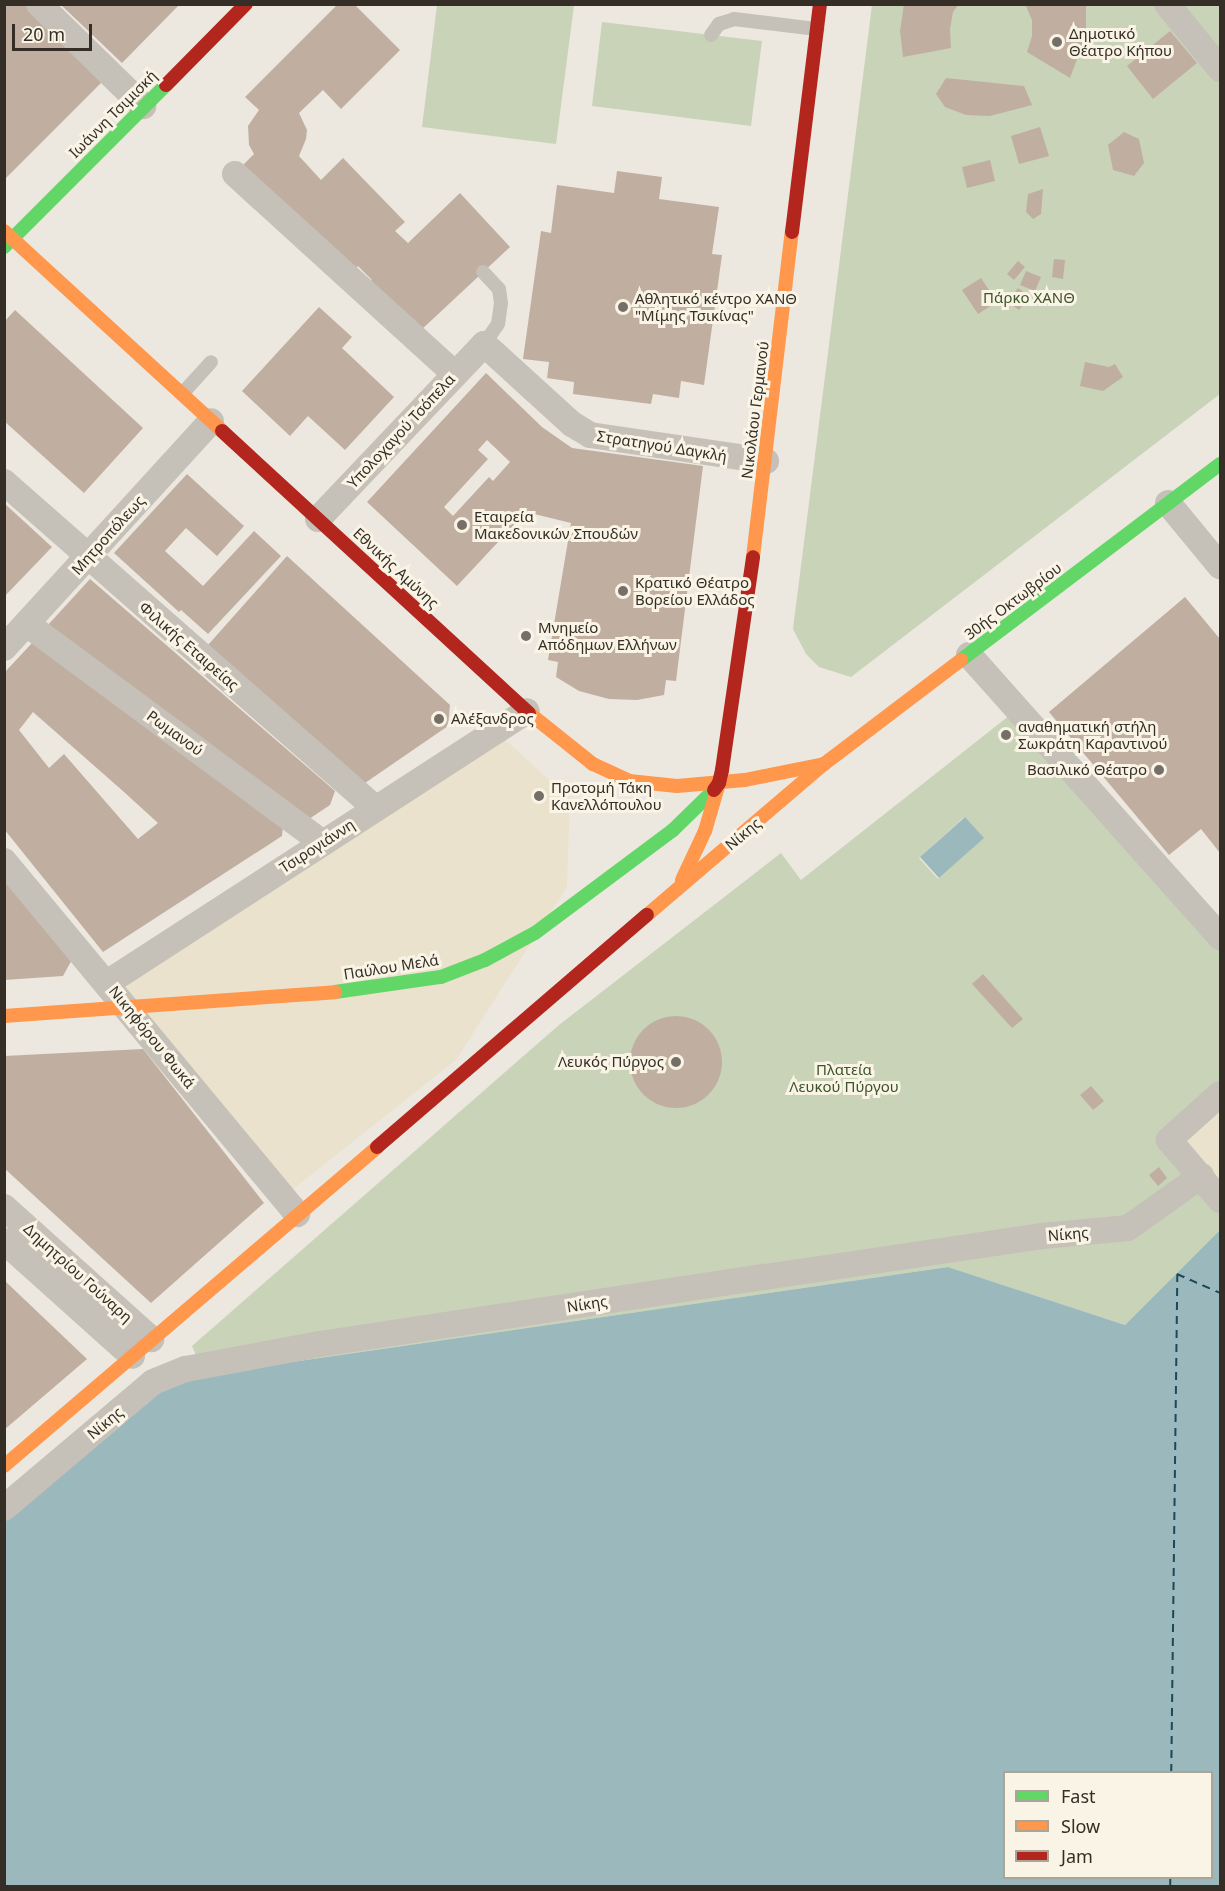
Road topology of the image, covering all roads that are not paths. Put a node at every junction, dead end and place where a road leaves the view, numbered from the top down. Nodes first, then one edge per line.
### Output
1 (39, 4) edge
2 (246, 4) edge
3 (820, 4) edge
4 (1167, 4) edge
5 (817, 28) junction
6 (711, 35) dead end
7 (1219, 63) edge
8 (143, 106) junction
9 (236, 174) dead end
10 (7, 239) edge
11 (483, 272) dead end
12 (484, 344) junction
13 (211, 362) dead end
14 (454, 373) junction
15 (182, 394) junction
16 (211, 421) junction
17 (766, 461) junction
18 (1221, 464) edge
19 (4, 482) edge
20 (1168, 503) junction
21 (318, 519) junction
22 (89, 557) junction
23 (1221, 566) edge
24 (27, 624) junction
25 (4, 648) edge
26 (969, 655) junction
27 (527, 711) junction
28 (825, 764) junction
29 (719, 783) junction
30 (375, 808) junction
31 (323, 843) junction
32 (4, 861) edge
33 (675, 892) junction
34 (1221, 937) edge
35 (107, 983) junction
36 (128, 1008) junction
37 (4, 1016) edge
38 (1221, 1094) edge
39 (1201, 1176) junction
40 (1221, 1200) edge
41 (4, 1207) edge
42 (297, 1214) junction
43 (4, 1241) edge
44 (151, 1339) junction
45 (132, 1356) junction
46 (4, 1466) edge
47 (4, 1508) edge

1 - 8 street
2 - 8 main road, Ιωάννη Τσιμισκή
3 - 5 main road, Νικολάου Γερμανού
4 - 7 street
5 - 6 lane
5 - 17 main road, Νικολάου Γερμανού
8 - 10 main road, Ιωάννη Τσιμισκή
9 - 14 street
10 - 15 main road, Εθνικής Αμύνης
11 - 12 lane
12 - 14 street, Υπολοχαγού Τσόπελα
12 - 17 street, Στρατηγού Δαγκλή
13 - 15 lane
14 - 21 street, Υπολοχαγού Τσόπελα
15 - 16 main road, Εθνικής Αμύνης
16 - 21 main road, Εθνικής Αμύνης
16 - 22 street, Μητροπόλεως
17 - 29 main road, Νικολάου Γερμανού
18 - 20 main road, 30ής Οκτωβρίου
19 - 22 street, Φιλικής Εταιρείας
20 - 23 street
20 - 26 main road, 30ής Οκτωβρίου
21 - 27 main road, Εθνικής Αμύνης
22 - 24 street, Μητροπόλεως
22 - 30 street, Φιλικής Εταιρείας
24 - 25 street, Μητροπόλεως
24 - 31 street, Ρωμανού
26 - 28 main road, 30ής Οκτωβρίου
26 - 34 street
27 - 29 main road, Εθνικής Αμύνης
27 - 30 street, Τσιρογιάννη
28 - 29 main road, Εθνικής Αμύνης
28 - 33 main road, Νίκης
29 - 33 main road, Νικολάου Γερμανού
29 - 36 main road, Παύλου Μελά
30 - 31 street, Τσιρογιάννη
31 - 35 street, Τσιρογιάννη
32 - 35 street, Νικηφόρου Φωκά
33 - 42 main road, Νίκης
35 - 36 street, Νικηφόρου Φωκά
36 - 37 main road, Παύλου Μελά
36 - 42 street, Νικηφόρου Φωκά
38 - 39 street
39 - 40 street
39 - 47 street, Νίκης
41 - 44 street, Δημητρίου Γούναρη
42 - 44 main road, Νίκης
43 - 45 street, Δημητρίου Γούναρη
44 - 45 main road, Νίκης
45 - 46 main road, Νίκης

